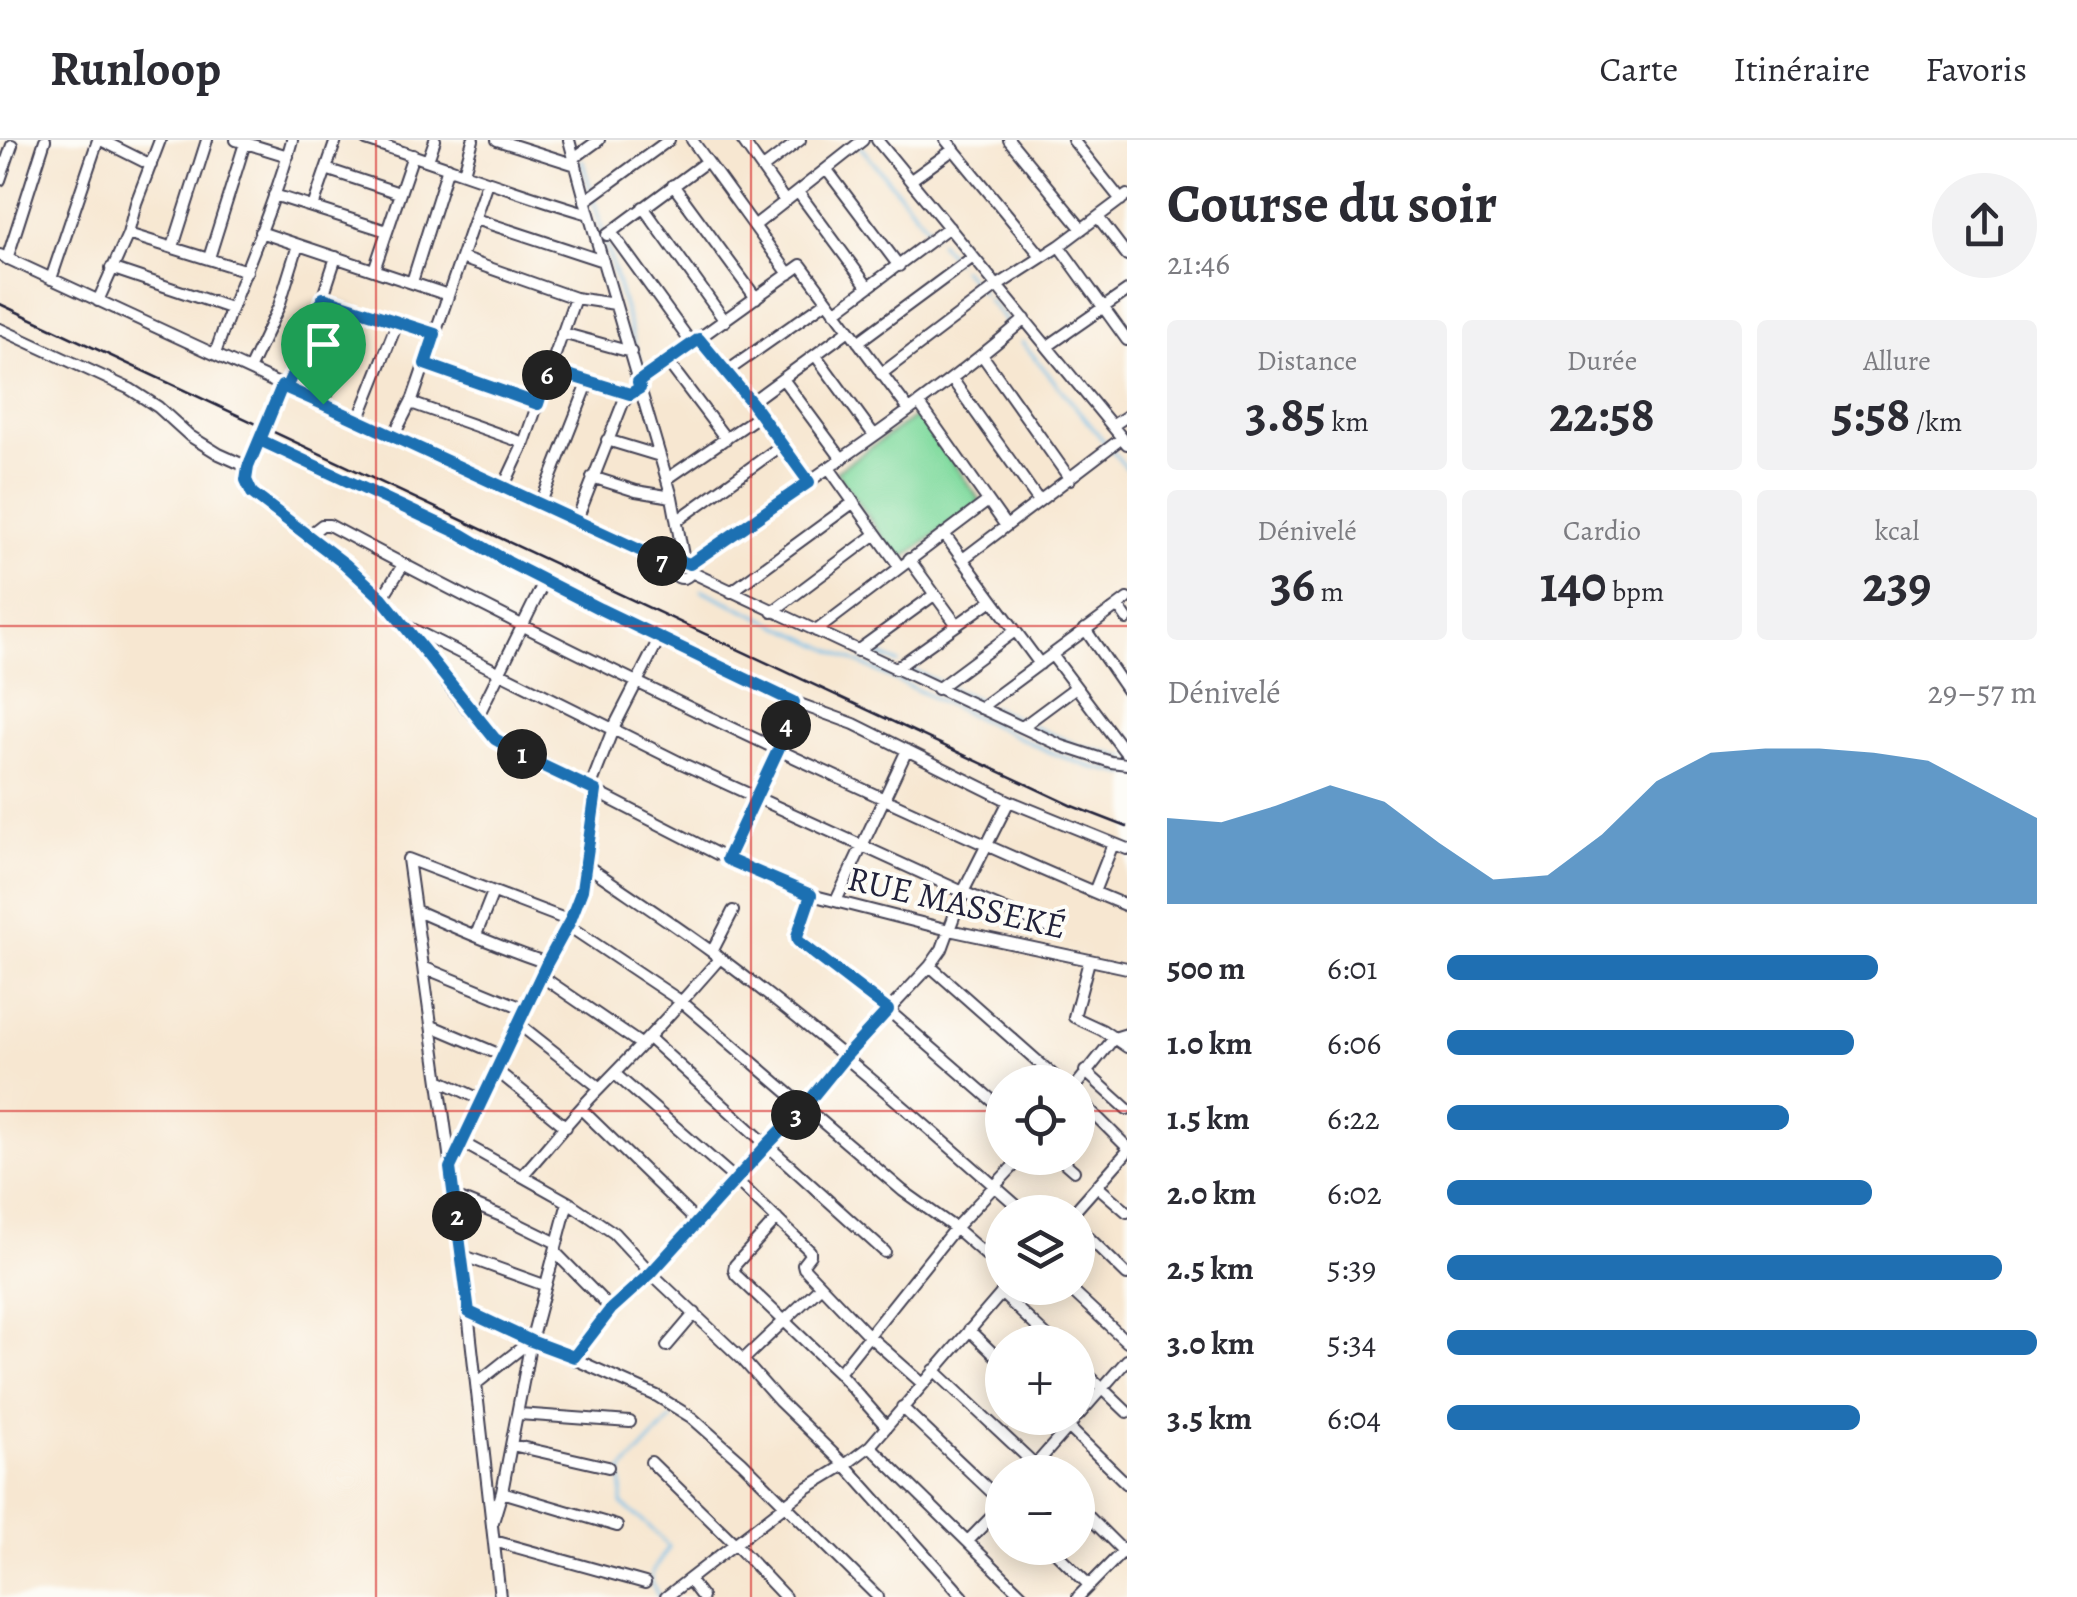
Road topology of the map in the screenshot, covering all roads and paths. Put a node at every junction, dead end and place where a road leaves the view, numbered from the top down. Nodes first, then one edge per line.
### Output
1 (45, 140) edge
2 (99, 140) edge
3 (160, 140) edge
4 (207, 140) edge
5 (292, 140) edge
6 (336, 140) edge
7 (434, 140) edge
8 (473, 140) edge
9 (497, 140) edge
10 (569, 140) edge
11 (598, 140) edge
12 (669, 140) edge
13 (692, 140) edge
14 (742, 140) edge
15 (800, 140) edge
16 (863, 140) edge
17 (876, 140) edge
18 (1009, 140) edge
19 (1073, 140) edge
20 (241, 141) edge
21 (371, 141) edge
22 (394, 144) edge
23 (12, 145) dead end
24 (950, 145) edge
25 (412, 155) junction
26 (288, 156) junction
27 (428, 160) junction
28 (706, 161) junction
29 (575, 162) junction
30 (151, 165) junction
31 (448, 167) junction
32 (764, 168) junction
33 (326, 169) junction
34 (827, 170) junction
35 (464, 172) junction
36 (0, 180) edge
37 (911, 180) junction
38 (486, 182) junction
39 (673, 185) junction
40 (798, 192) junction
41 (400, 193) junction
42 (274, 195) junction
43 (1124, 198) edge
44 (586, 201) junction
45 (785, 202) junction
46 (314, 207) junction
47 (643, 207) junction
48 (589, 214) junction
49 (1098, 217) junction
50 (475, 219) junction
51 (754, 226) junction
52 (949, 227) junction
53 (1082, 229) junction
54 (387, 231) junction
55 (260, 232) junction
56 (611, 232) junction
57 (128, 234) junction
58 (597, 242) junction
59 (298, 245) junction
60 (1059, 246) junction
61 (173, 247) junction
62 (1127, 255) edge
63 (4, 257) edge
64 (336, 257) junction
65 (973, 257) junction
66 (1042, 257) junction
67 (209, 258) junction
68 (461, 258) junction
69 (602, 261) junction
70 (800, 265) junction
71 (900, 266) junction
72 (111, 268) junction
73 (374, 270) junction
74 (248, 271) junction
75 (51, 278) junction
76 (412, 282) junction
77 (998, 286) junction
78 (868, 288) junction
79 (1127, 291) edge
80 (448, 294) junction
81 (323, 298) junction
82 (574, 298) junction
83 (756, 298) junction
84 (827, 300) junction
85 (98, 301) junction
86 (615, 304) junction
87 (230, 308) junction
88 (1104, 308) junction
89 (360, 309) junction
90 (834, 312) junction
91 (1024, 319) junction
92 (398, 321) junction
93 (725, 321) junction
94 (0, 329) edge
95 (849, 330) junction
96 (562, 333) junction
97 (435, 334) junction
98 (1127, 340) edge
99 (696, 342) junction
100 (858, 342) junction
101 (1048, 346) junction
102 (631, 352) junction
103 (215, 354) junction
104 (816, 356) junction
105 (982, 356) junction
106 (667, 361) junction
107 (425, 364) junction
108 (549, 369) junction
109 (249, 370) junction
110 (726, 372) junction
111 (881, 374) junction
112 (952, 378) junction
113 (783, 379) junction
114 (589, 381) junction
115 (284, 386) junction
116 (636, 388) junction
117 (411, 402) junction
118 (751, 402) junction
119 (323, 404) junction
120 (538, 404) junction
121 (914, 407) junction
122 (760, 415) junction
123 (1127, 416) edge
124 (358, 420) junction
125 (1112, 426) junction
126 (393, 436) junction
127 (874, 436) junction
128 (726, 439) junction
129 (260, 440) junction
130 (607, 440) junction
131 (1124, 441) edge
132 (524, 443) junction
133 (782, 445) junction
134 (660, 456) junction
135 (842, 458) junction
136 (248, 467) junction
137 (829, 468) junction
138 (592, 478) junction
139 (667, 479) junction
140 (1070, 479) junction
141 (809, 482) junction
142 (503, 488) junction
143 (672, 496) junction
144 (1039, 501) junction
145 (854, 502) junction
146 (988, 502) junction
147 (540, 505) junction
148 (678, 520) junction
149 (576, 522) junction
150 (1006, 526) junction
151 (876, 534) junction
152 (944, 534) junction
153 (309, 535) junction
154 (963, 560) junction
155 (904, 563) junction
156 (403, 565) junction
157 (684, 566) junction
158 (545, 580) junction
159 (731, 592) junction
160 (934, 595) junction
161 (382, 598) junction
162 (992, 600) junction
163 (1122, 603) edge
164 (772, 612) junction
165 (1127, 618) edge
166 (403, 625) junction
167 (957, 625) junction
168 (524, 626) junction
169 (1084, 630) junction
170 (816, 631) junction
171 (1015, 632) junction
172 (660, 637) junction
173 (857, 650) junction
174 (1052, 654) junction
175 (1040, 664) junction
176 (896, 669) junction
177 (500, 674) junction
178 (636, 684) junction
179 (1076, 687) junction
180 (937, 689) junction
181 (1127, 690) edge
182 (794, 702) junction
183 (980, 708) junction
184 (477, 718) junction
185 (1022, 727) junction
186 (613, 730) junction
187 (778, 750) junction
188 (908, 750) junction
189 (1126, 755) edge
190 (594, 789) junction
191 (757, 797) junction
192 (884, 799) junction
193 (1009, 801) junction
194 (1113, 844) junction
195 (863, 846) junction
196 (987, 846) junction
197 (1127, 850) edge
198 (727, 859) junction
199 (586, 866) junction
200 (493, 892) junction
201 (963, 892) junction
202 (1094, 892) junction
203 (811, 895) junction
204 (836, 901) junction
205 (1127, 906) edge
206 (734, 910) dead end
207 (417, 911) junction
208 (568, 923) junction
209 (949, 930) junction
210 (1059, 932) dead end
211 (476, 935) junction
212 (716, 955) junction
213 (1089, 962) junction
214 (547, 963) junction
215 (930, 966) junction
216 (425, 968) junction
217 (1127, 968) edge
218 (541, 976) junction
219 (682, 1002) junction
220 (525, 1009) junction
221 (888, 1010) junction
222 (520, 1025) junction
223 (432, 1026) junction
224 (1127, 1034) edge
225 (1114, 1038) junction
226 (645, 1042) junction
227 (1127, 1047) edge
228 (503, 1056) junction
229 (844, 1058) junction
230 (1042, 1065) edge
231 (1090, 1065) edge
232 (496, 1070) junction
233 (615, 1074) junction
234 (439, 1080) junction
235 (1095, 1080) edge
236 (600, 1088) junction
237 (985, 1094) edge
238 (482, 1100) junction
239 (805, 1106) junction
240 (581, 1109) junction
241 (1127, 1109) edge
242 (1095, 1116) edge
243 (566, 1128) junction
244 (463, 1143) junction
245 (768, 1144) junction
246 (1127, 1149) edge
247 (1116, 1164) junction
248 (450, 1168) junction
249 (1004, 1175) edge
250 (1127, 1175) edge
251 (522, 1176) junction
252 (735, 1180) junction
253 (994, 1186) junction
254 (1097, 1186) junction
255 (1004, 1195) edge
256 (1089, 1195) edge
257 (455, 1197) junction
258 (568, 1202) junction
259 (1127, 1212) edge
260 (777, 1219) junction
261 (697, 1222) junction
262 (955, 1228) junction
263 (1095, 1244) edge
264 (556, 1247) junction
265 (886, 1252) dead end
266 (461, 1254) junction
267 (985, 1254) edge
268 (651, 1273) junction
269 (1127, 1275) edge
270 (544, 1285) junction
271 (821, 1286) junction
272 (991, 1305) edge
273 (1018, 1305) edge
274 (1087, 1305) edge
275 (611, 1309) junction
276 (469, 1312) junction
277 (695, 1313) junction
278 (784, 1320) junction
279 (1037, 1325) edge
280 (969, 1330) junction
281 (868, 1336) junction
282 (1127, 1342) edge
283 (531, 1343) junction
284 (667, 1346) dead end
285 (985, 1346) edge
286 (574, 1357) junction
287 (743, 1360) junction
288 (1127, 1360) edge
289 (934, 1370) junction
290 (839, 1373) junction
291 (1095, 1380) edge
292 (477, 1383) junction
293 (922, 1384) junction
294 (1103, 1387) junction
295 (1095, 1396) edge
296 (902, 1407) junction
297 (1127, 1412) edge
298 (518, 1414) junction
299 (630, 1422) dead end
300 (886, 1426) junction
301 (1063, 1435) edge
302 (1086, 1435) edge
303 (512, 1444) junction
304 (870, 1446) junction
305 (1021, 1455) edge
306 (1047, 1455) edge
307 (651, 1462) dead end
308 (608, 1466) dead end
309 (845, 1466) junction
310 (1127, 1484) edge
311 (985, 1488) edge
312 (502, 1492) junction
313 (786, 1506) junction
314 (985, 1522) edge
315 (1095, 1522) edge
316 (492, 1526) junction
317 (618, 1526) dead end
318 (494, 1540) junction
319 (968, 1541) junction
320 (736, 1545) junction
321 (1126, 1551) edge
322 (1068, 1565) edge
323 (689, 1580) junction
324 (645, 1584) dead end
325 (1089, 1585) junction
326 (957, 1595) edge
327 (501, 1597) edge
328 (666, 1597) edge
329 (702, 1597) edge
330 (785, 1597) edge
331 (878, 1597) edge
332 (1024, 1597) edge
333 (1078, 1597) edge

1 - 63 street
2 - 30 street
2 - 75 street
3 - 30 street
4 - 61 street
5 - 26 street
6 - 33 street
7 - 27 street
8 - 35 street
9 - 29 street
10 - 29 street
11 - 29 street
12 - 44 street
13 - 28 street
14 - 32 street
15 - 32 street
16 - 34 street
17 - 37 street
18 - 53 street
19 - 43 street
20 - 26 street
20 - 67 street
21 - 22 street
22 - 25 street
23 - 36 street
24 - 37 street
24 - 66 street
25 - 27 street
25 - 41 street
26 - 42 street
27 - 31 street
28 - 39 street
28 - 51 street
29 - 44 street
30 - 57 street
31 - 35 street
31 - 76 street
32 - 45 street
33 - 41 street
33 - 46 street
34 - 40 street
34 - 71 street
35 - 38 street
37 - 52 street
38 - 48 street
38 - 50 street
39 - 47 street
39 - 83 street
40 - 45 street
40 - 78 street
41 - 54 street
42 - 46 street
42 - 55 street
43 - 49 street
44 - 48 street
45 - 51 street
46 - 54 street
47 - 56 street
47 - 93 street
48 - 58 street
49 - 53 street
49 - 62 street
50 - 68 street
50 - 69 street
51 - 70 street
52 - 65 street
52 - 71 street
53 - 60 street
54 - 73 street
55 - 59 street
55 - 74 street
56 - 58 street
56 - 99 street
57 - 61 street
57 - 72 street
58 - 69 street
59 - 64 street
59 - 109 street
60 - 66 street
60 - 88 street
61 - 67 street
63 - 75 street
64 - 73 street
64 - 81 street
65 - 77 street
65 - 100 street
66 - 77 street
67 - 74 street
68 - 80 street
68 - 82 street
69 - 86 street
70 - 83 street
70 - 84 street
71 - 78 street
72 - 85 street
72 - 87 street
73 - 76 street
74 - 87 street
75 - 85 street
76 - 80 street
77 - 91 street
77 - 111 street
78 - 90 street
79 - 88 street
80 - 97 street
81 - 89 street
81 - 115 street
82 - 86 street
82 - 96 street
83 - 93 street
84 - 90 street
84 - 110 street
85 - 103 street
86 - 102 street
87 - 103 street
88 - 98 street
88 - 101 street
89 - 92 street
89 - 119 street
90 - 95 street
91 - 101 street
91 - 105 street
92 - 97 street
92 - 124 street
93 - 99 street
94 - 136 street
95 - 100 street
95 - 104 street
96 - 102 street
96 - 108 street
97 - 107 street
99 - 106 street
99 - 110 street
100 - 111 street
101 - 125 street
102 - 116 street
103 - 109 street
104 - 113 street
104 - 127 street
105 - 112 street
105 - 140 street
106 - 116 street
106 - 128 street
107 - 117 street
107 - 120 street
108 - 114 street
108 - 120 street
109 - 115 street
110 - 118 street
111 - 121 street
112 - 121 street
112 - 144 street
113 - 118 street
113 - 135 street
114 - 116 street
114 - 147 street
115 - 119 street
115 - 129 street
116 - 130 street
116 - 134 street
117 - 126 street
117 - 132 street
118 - 122 street
119 - 124 street
120 - 132 street
121 - 127 street
121 - 146 street
122 - 128 street
122 - 133 street
123 - 125 street
124 - 126 street
125 - 131 street
126 - 142 street
127 - 135 street
128 - 139 street
129 - 136 street
129 - 158 street
130 - 134 street
130 - 138 street
131 - 140 street
132 - 142 street
133 - 141 street
133 - 148 street
134 - 139 street
135 - 137 street
136 - 153 street, RUE MASSEKÉ
137 - 141 street
137 - 145 street
138 - 143 street
138 - 149 street
139 - 143 street
140 - 144 street
141 - 157 street
142 - 147 street
143 - 148 street
144 - 150 street
145 - 151 street
145 - 159 street
146 - 150 street
146 - 152 street
147 - 149 street
148 - 157 street
149 - 157 street
150 - 154 street
151 - 155 street
151 - 164 street
152 - 154 street
152 - 155 street
153 - 156 street
153 - 161 street, RUE MASSEKÉ
154 - 162 street
155 - 160 street
155 - 170 street
156 - 161 street
156 - 168 street
157 - 159 street
158 - 168 street
158 - 172 street
159 - 164 street
160 - 167 street
160 - 173 street
161 - 166 street, RUE MASSEKÉ
162 - 167 street
162 - 171 street
163 - 165 street
163 - 169 street
164 - 170 street
166 - 177 street
166 - 184 street, RUE MASSEKÉ
167 - 176 street
168 - 177 street
168 - 178 street
169 - 174 street
169 - 181 street
170 - 173 street
171 - 175 street
171 - 180 street
172 - 178 street
172 - 182 street
173 - 176 street
174 - 175 street
174 - 179 street
175 - 183 street
176 - 180 street
177 - 184 street
177 - 186 street
178 - 186 street
178 - 187 street
179 - 185 street
179 - 189 street
180 - 183 street
182 - 187 street
182 - 188 street
183 - 185 street
184 - 190 street, RUE MASSEKÉ
185 - 189 street
186 - 190 street
186 - 191 street
187 - 191 street
187 - 192 street
188 - 192 street
188 - 193 street
190 - 198 street, RUE MASSEKÉ
190 - 199 street
191 - 195 street
191 - 198 street
192 - 195 street
192 - 196 street
193 - 194 street
193 - 196 street
194 - 197 street
194 - 202 street
195 - 201 street
195 - 204 street
196 - 201 street
196 - 202 street
198 - 203 street, RUE MASSEKÉ
199 - 208 street
199 - 212 street
200 - 207 street
200 - 208 street
200 - 211 street
201 - 209 street
201 - 210 street
202 - 205 street
203 - 204 street, RUE MASSEKÉ
203 - 221 street
204 - 209 street, RUE MASSEKÉ
206 - 212 street
207 - 211 street
207 - 216 street
208 - 214 street
208 - 219 street
209 - 213 street, RUE MASSEKÉ
209 - 215 street
211 - 214 street
212 - 219 street
212 - 229 street
213 - 217 street, RUE MASSEKÉ
213 - 225 street
214 - 218 street
215 - 221 street
215 - 230 street
216 - 220 street
216 - 223 street
218 - 220 street
218 - 226 street
219 - 226 street
219 - 239 street
220 - 222 street
221 - 229 street
221 - 237 street
222 - 228 street
222 - 236 street
223 - 228 street
223 - 234 street
224 - 225 street
225 - 227 street
225 - 231 street
226 - 233 street
226 - 245 street
228 - 232 street
229 - 239 street
229 - 253 street
232 - 238 street
232 - 243 street
233 - 236 street
233 - 252 street
234 - 238 street
234 - 248 street
235 - 241 street
236 - 240 street
238 - 244 street
239 - 245 street
239 - 262 street
240 - 243 street
240 - 261 street
242 - 246 street
243 - 251 street
244 - 248 street
244 - 251 street
245 - 252 street
245 - 265 street
246 - 247 street
247 - 250 street
247 - 254 street
248 - 257 street
249 - 253 street
251 - 258 street
252 - 260 street
252 - 261 street
253 - 255 street
253 - 262 street
254 - 256 street
254 - 259 street
257 - 264 street
257 - 266 street
258 - 264 street
258 - 268 street
260 - 271 street
260 - 278 street
261 - 268 street
262 - 267 street
262 - 281 street
263 - 269 street
264 - 270 street
264 - 275 street
266 - 270 street
266 - 276 street
268 - 275 street
268 - 277 street
270 - 283 street
271 - 278 street
271 - 281 street
272 - 280 street
273 - 279 street
274 - 282 street
275 - 286 street
276 - 283 street
276 - 292 street
277 - 284 street
277 - 287 street
278 - 287 street
278 - 290 street
280 - 285 street
280 - 289 street
281 - 290 street
281 - 293 street
283 - 286 street
283 - 292 street
283 - 298 street
286 - 313 street
287 - 309 street
288 - 294 street
289 - 293 street
289 - 305 street
290 - 300 street
291 - 294 street
292 - 316 street
293 - 296 street
294 - 295 street
294 - 297 street
296 - 300 street
296 - 311 street
298 - 299 street
298 - 303 street
300 - 304 street
301 - 306 street
302 - 310 street
303 - 308 street
303 - 312 street
304 - 309 street
304 - 319 street
307 - 320 street
309 - 313 street
309 - 326 street
312 - 316 street
312 - 317 street
313 - 320 street
313 - 331 street
314 - 319 street
315 - 321 street
316 - 318 street
318 - 324 street
318 - 327 street
319 - 332 street
320 - 323 street
320 - 330 street
321 - 325 street
322 - 325 street
323 - 328 street
323 - 329 street
325 - 333 street

